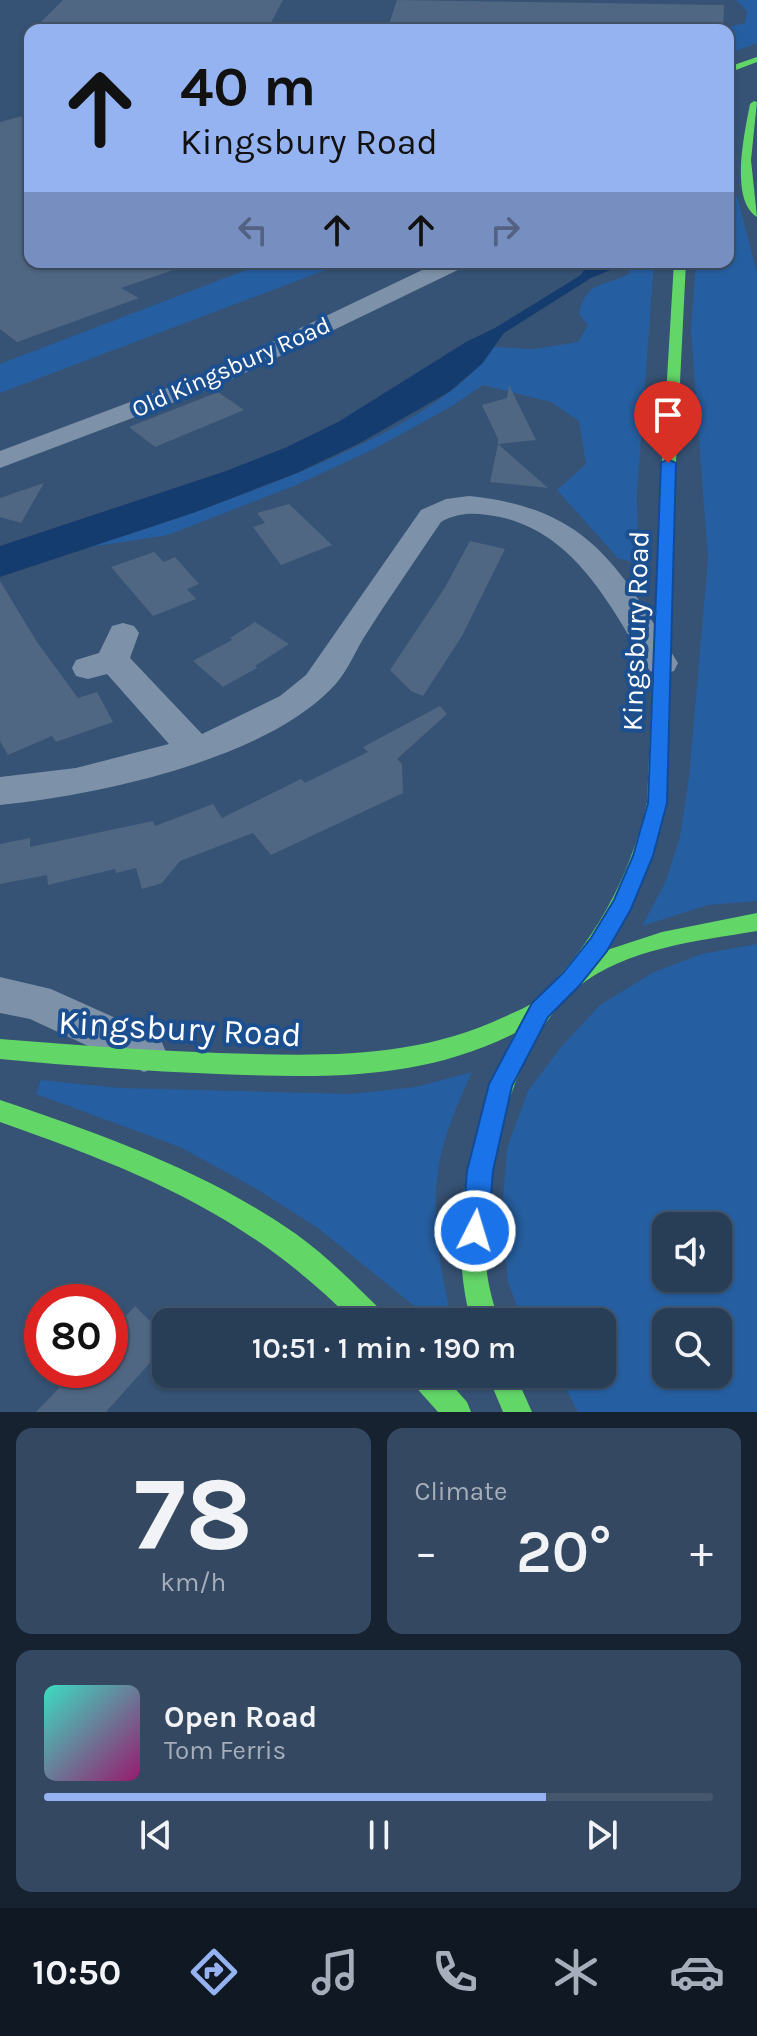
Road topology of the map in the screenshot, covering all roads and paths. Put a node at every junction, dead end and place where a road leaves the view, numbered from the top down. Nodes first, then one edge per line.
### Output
1 (757, 59) edge
2 (734, 68) edge
3 (734, 79) edge
4 (747, 82) dead end
5 (756, 103) edge
6 (734, 107) edge
7 (757, 214) edge
8 (444, 268) edge
9 (680, 268) edge
10 (0, 460) edge
11 (108, 654) dead end
12 (662, 663) junction
13 (194, 749) junction
14 (0, 791) edge
15 (757, 922) edge
16 (571, 980) junction
17 (0, 995) edge
18 (540, 1010) junction
19 (0, 1049) edge
20 (163, 1060) junction
21 (0, 1111) edge
22 (357, 1308) edge
23 (482, 1308) edge
24 (436, 1388) edge
25 (507, 1388) edge
26 (457, 1412) edge
27 (518, 1412) edge

1 - 2 main road
3 - 4 main road
5 - 6 main road
5 - 7 main road
8 - 10 street, Old Kingsbury Road
9 - 12 main road, Kingsbury Road
11 - 13 street
12 - 13 street
12 - 16 main road, Kingsbury Road
13 - 14 street
15 - 16 main road
16 - 18 main road
17 - 20 street
18 - 20 main road, Kingsbury Road
18 - 23 main road
19 - 20 main road, Kingsbury Road
21 - 22 main road
24 - 26 main road
25 - 27 main road

